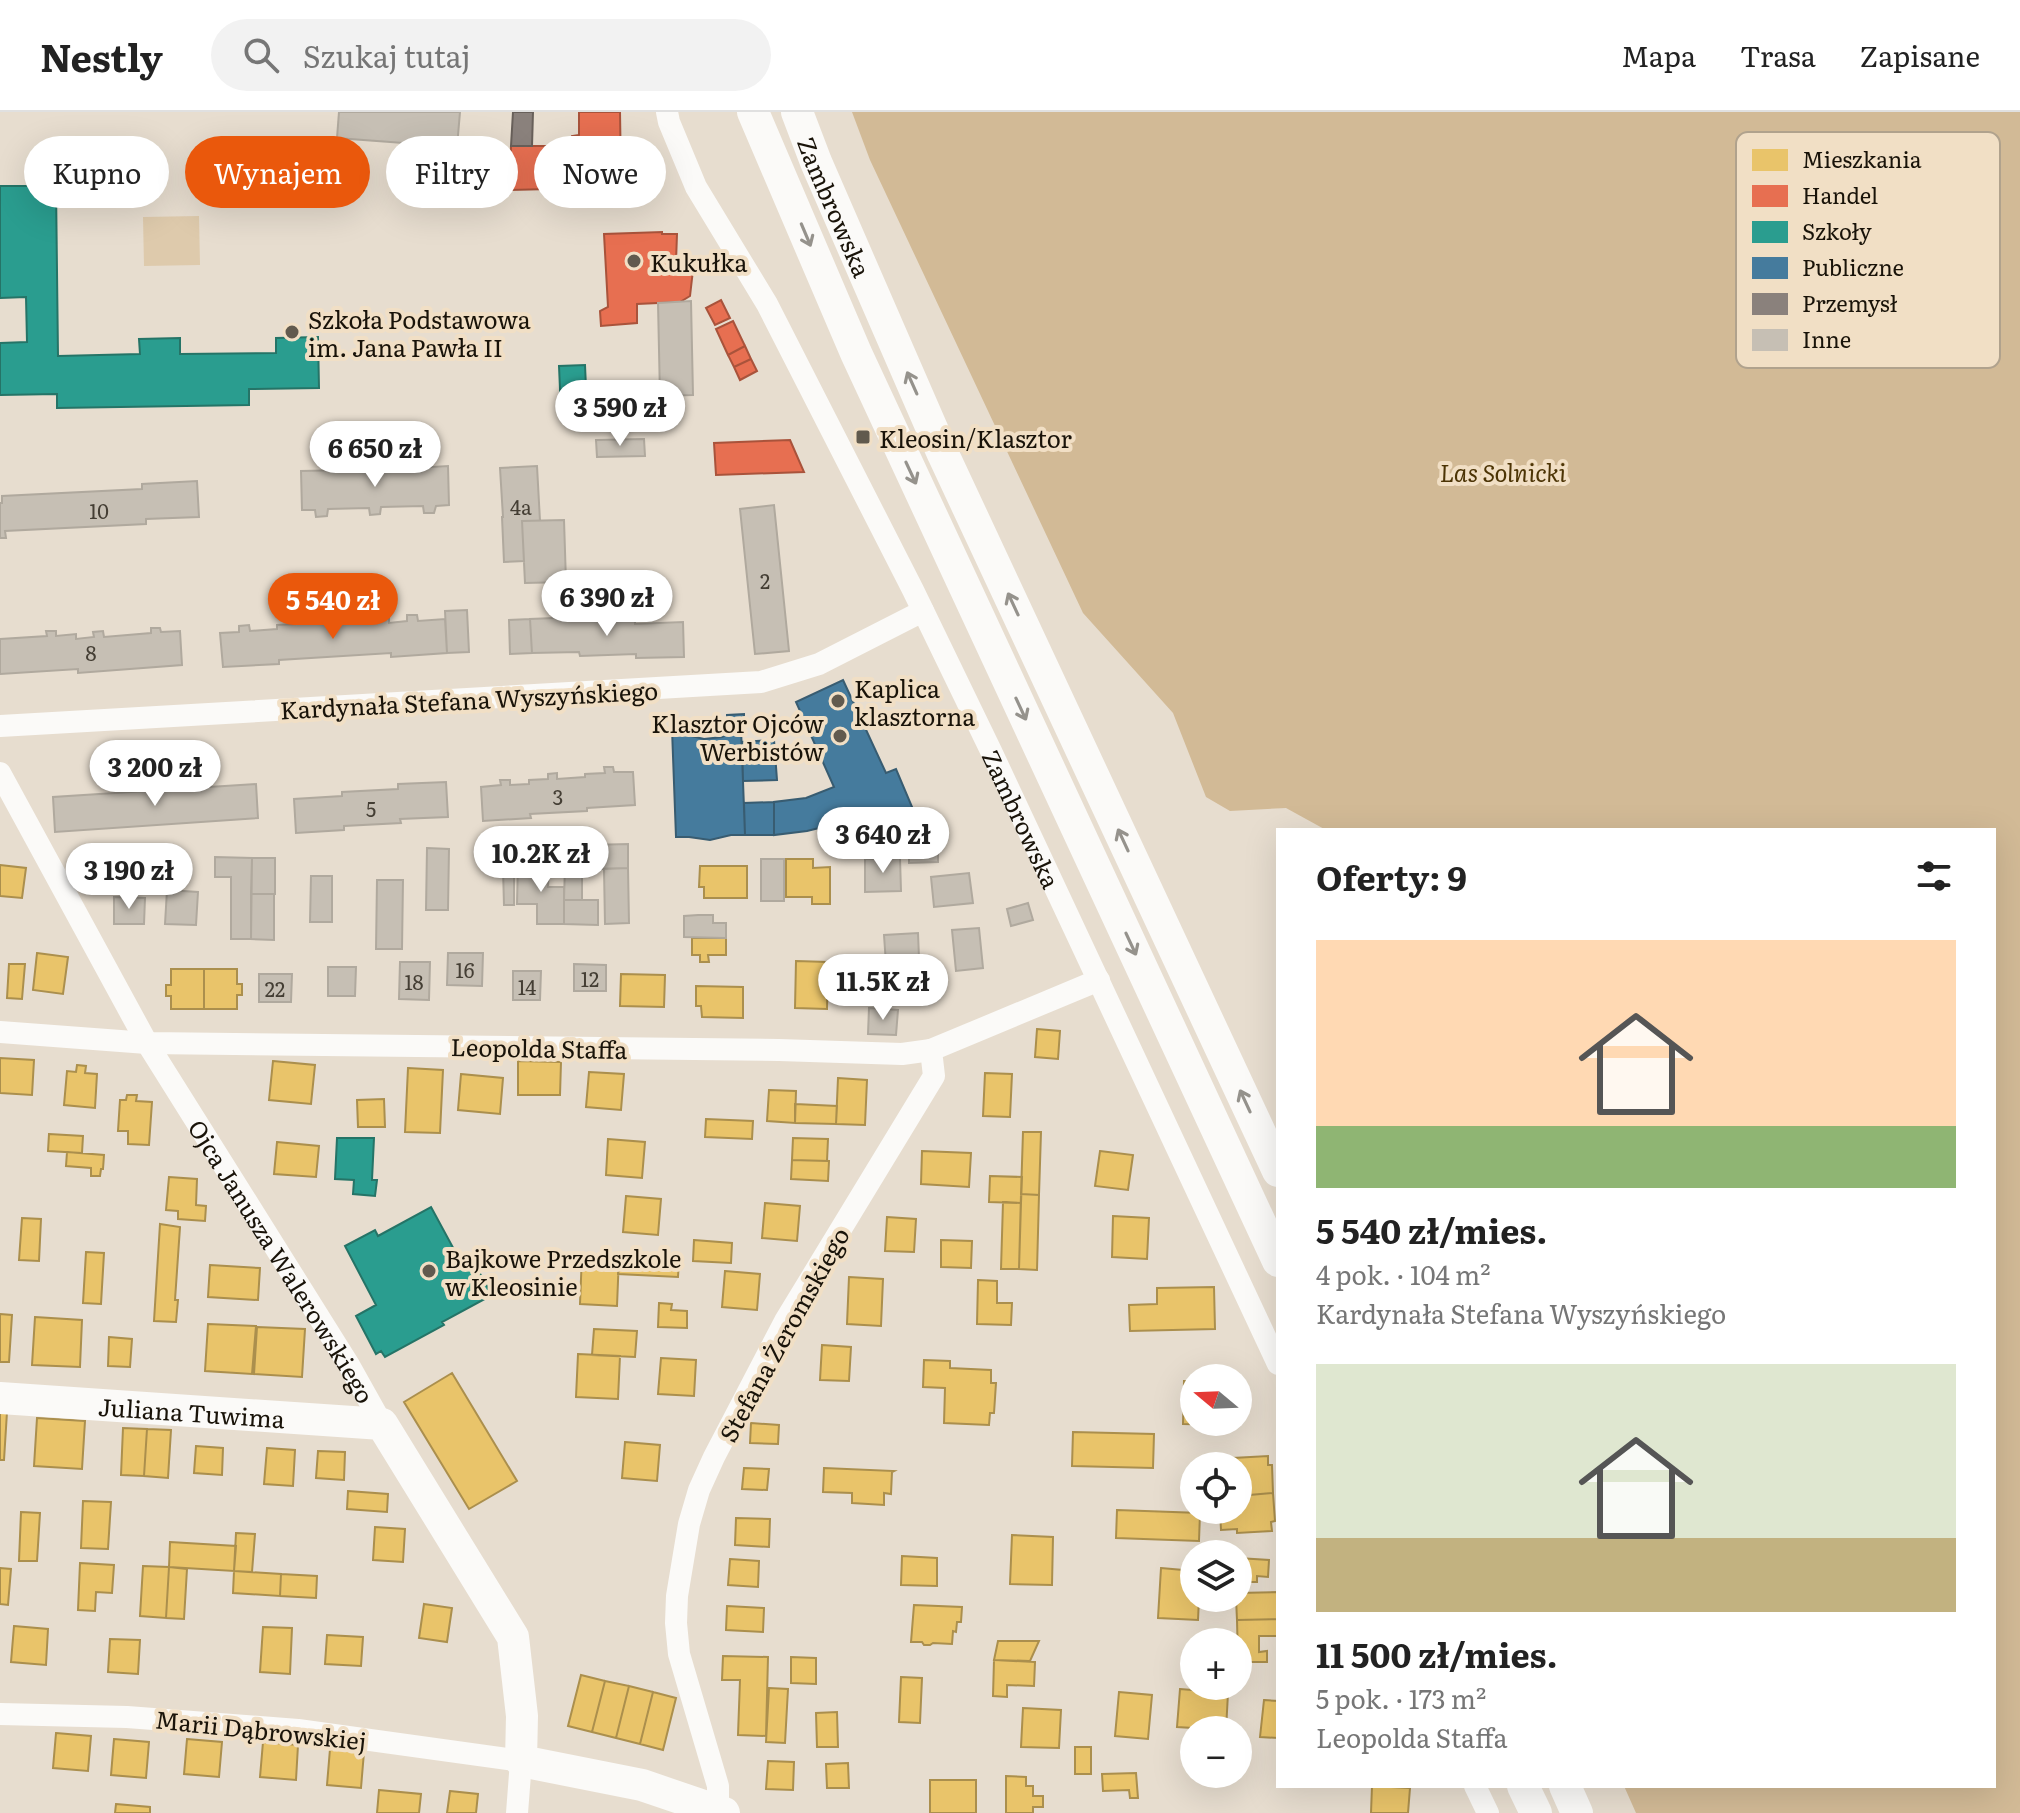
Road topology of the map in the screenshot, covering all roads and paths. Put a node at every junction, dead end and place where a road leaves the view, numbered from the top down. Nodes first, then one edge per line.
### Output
1 (667, 112) edge
2 (753, 112) edge
3 (797, 112) edge
4 (923, 611) junction
5 (0, 726) edge
6 (0, 773) edge
7 (1099, 980) junction
8 (0, 1032) edge
9 (147, 1043) junction
10 (931, 1050) junction
11 (1276, 1167) edge
12 (1276, 1257) edge
13 (1276, 1360) edge
14 (0, 1398) edge
15 (382, 1424) junction
16 (0, 1714) edge
17 (521, 1761) junction
18 (1476, 1788) edge
19 (1524, 1788) edge
20 (1566, 1788) edge
21 (721, 1812) edge
22 (517, 1813) edge
23 (1488, 1813) edge
24 (1536, 1813) edge
25 (1577, 1813) edge

1 - 4 street, Zambrowska
2 -> 12 main road, Zambrowska
11 -> 3 main road, Zambrowska
4 - 5 street, Kardynała Stefana Wyszyńskiego
4 - 7 street, Zambrowska
6 - 9 street, Ojca Janusza Walerowskiego
7 - 10 street
7 - 13 street, Zambrowska
8 - 9 street, Leopolda Staffa
9 - 10 street, Leopolda Staffa
9 - 15 street, Ojca Janusza Walerowskiego
10 - 21 street, Stefana Żeromskiego
14 - 15 main road, Juliana Tuwima
15 - 17 main road, Ojca Janusza Walerowskiego
16 - 17 street, Marii Dąbrowskiej
17 - 21 main road
17 - 22 street
18 - 23 street
19 - 24 main road
20 - 25 main road

